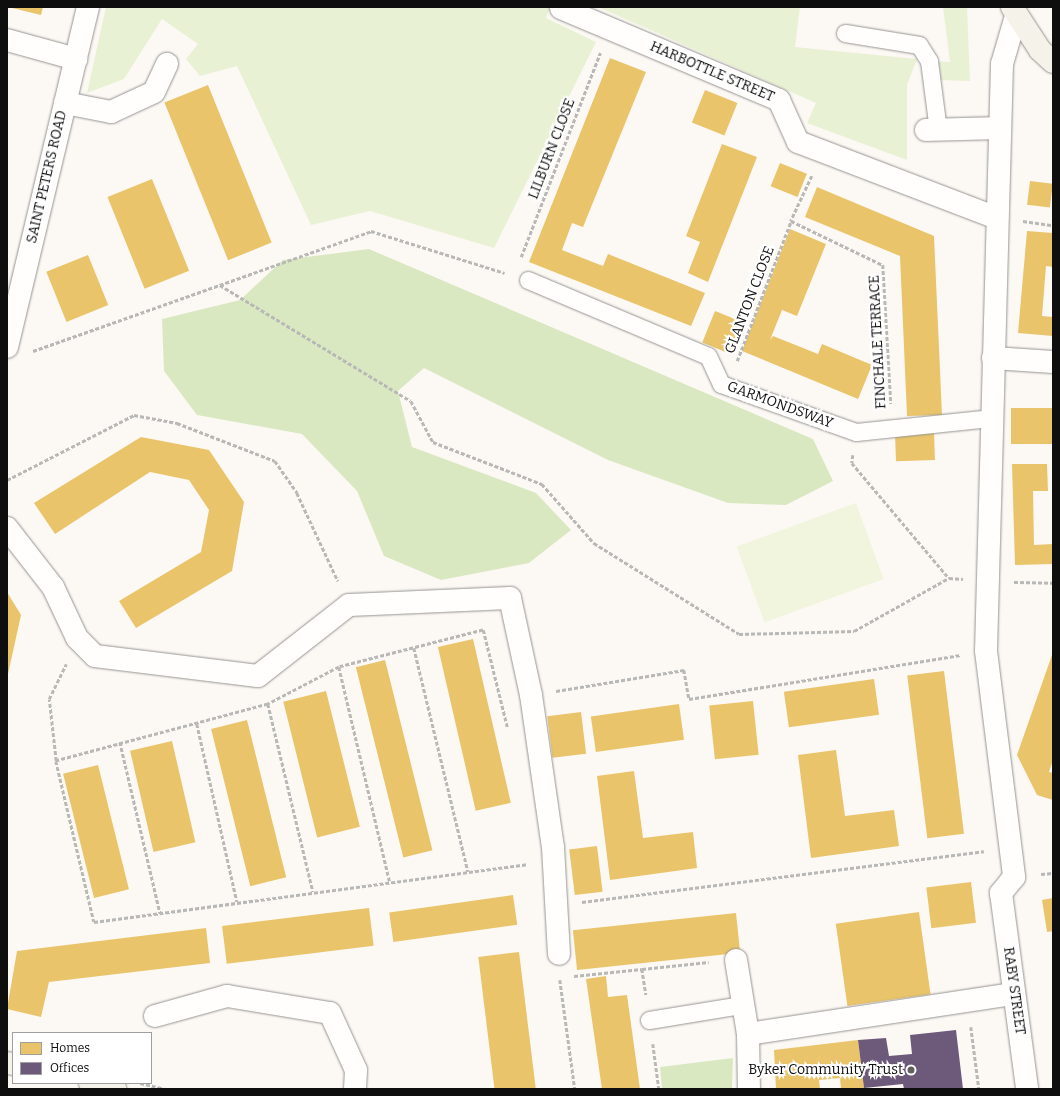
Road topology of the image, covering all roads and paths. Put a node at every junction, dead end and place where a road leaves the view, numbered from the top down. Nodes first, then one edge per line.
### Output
1 (88, 7) edge
2 (561, 8) edge
3 (1014, 12) edge
4 (610, 28) junction
5 (845, 33) dead end
6 (7, 40) edge
7 (76, 59) junction
8 (1053, 62) edge
9 (167, 64) dead end
10 (65, 102) junction
11 (1000, 128) junction
12 (932, 130) joint
13 (824, 152) junction
14 (997, 218) junction
15 (791, 221) junction
16 (521, 278) junction
17 (220, 285) junction
18 (7, 348) edge
19 (29, 353) dead end
20 (993, 358) junction
21 (1053, 362) edge
22 (727, 386) junction
23 (992, 418) junction
24 (892, 428) junction
25 (856, 432) junction
26 (7, 480) edge
27 (7, 528) edge
28 (949, 578) junction
29 (988, 581) junction
30 (1053, 583) edge
31 (349, 605) junction
32 (77, 638) junction
33 (414, 648) junction
34 (986, 651) junction
35 (339, 667) junction
36 (532, 694) junction
37 (502, 699) junction
38 (268, 704) junction
39 (196, 724) junction
40 (507, 730) dead end
41 (120, 742) junction
42 (56, 761) junction
43 (1010, 848) junction
44 (532, 863) dead end
45 (468, 872) junction
46 (390, 882) junction
47 (313, 892) junction
48 (237, 902) junction
49 (554, 905) junction
50 (160, 913) junction
51 (558, 954) dead end
52 (736, 960) joint
53 (642, 969) junction
54 (1014, 994) junction
55 (968, 1001) junction
56 (742, 1005) junction
57 (155, 1016) dead end
58 (649, 1020) junction
59 (748, 1034) junction
60 (94, 1084) edge
61 (144, 1084) edge
62 (115, 1089) edge
63 (165, 1089) edge
64 (355, 1089) edge
65 (575, 1089) edge
66 (659, 1089) edge
67 (749, 1089) edge
68 (979, 1089) edge
69 (1027, 1089) edge

1 - 7 street, SAINT PETERS ROAD
2 - 4 street, HARBOTTLE STREET
3 - 8 street
3 - 11 street
4 - 13 street, HARBOTTLE STREET
4 - 16 path, LILBURN CLOSE
5 - 12 lane
6 - 7 street
7 - 10 street, SAINT PETERS ROAD
9 - 10 street
10 - 18 street, SAINT PETERS ROAD
11 - 12 street
11 - 14 street
13 - 14 street, HARBOTTLE STREET
13 - 15 path
14 - 20 street
15 - 22 path, GLANTON CLOSE
15 - 24 path, FINCHALE TERRACE
16 - 17 path
16 - 22 lane, GARMONDSWAY
17 - 19 path
17 - 28 path
20 - 21 street
20 - 23 street
22 - 25 lane, GARMONDSWAY
23 - 24 lane, GARMONDSWAY
23 - 29 street
24 - 25 lane, GARMONDSWAY
25 - 28 path
26 - 31 path
27 - 32 street
28 - 29 path
29 - 30 path
29 - 34 street
31 - 32 street
31 - 36 street
32 - 42 path
33 - 35 path
33 - 37 path
33 - 45 path
34 - 36 path
34 - 43 street
35 - 38 path
35 - 46 path
36 - 37 path
36 - 49 street
37 - 40 path
38 - 39 path
38 - 47 path
39 - 41 path
39 - 48 path
41 - 42 path
41 - 50 path
42 - 50 path
43 - 49 path
43 - 54 street, RABY STREET
44 - 45 path
45 - 46 path
46 - 47 path
47 - 48 path
48 - 50 path
49 - 51 street
52 - 53 path
52 - 56 street
53 - 58 path
53 - 65 path
54 - 55 street
54 - 69 street, RABY STREET
55 - 59 street
55 - 68 path
56 - 58 lane
56 - 59 street
57 - 64 street
58 - 66 path
59 - 67 street
60 - 62 street
61 - 63 path

